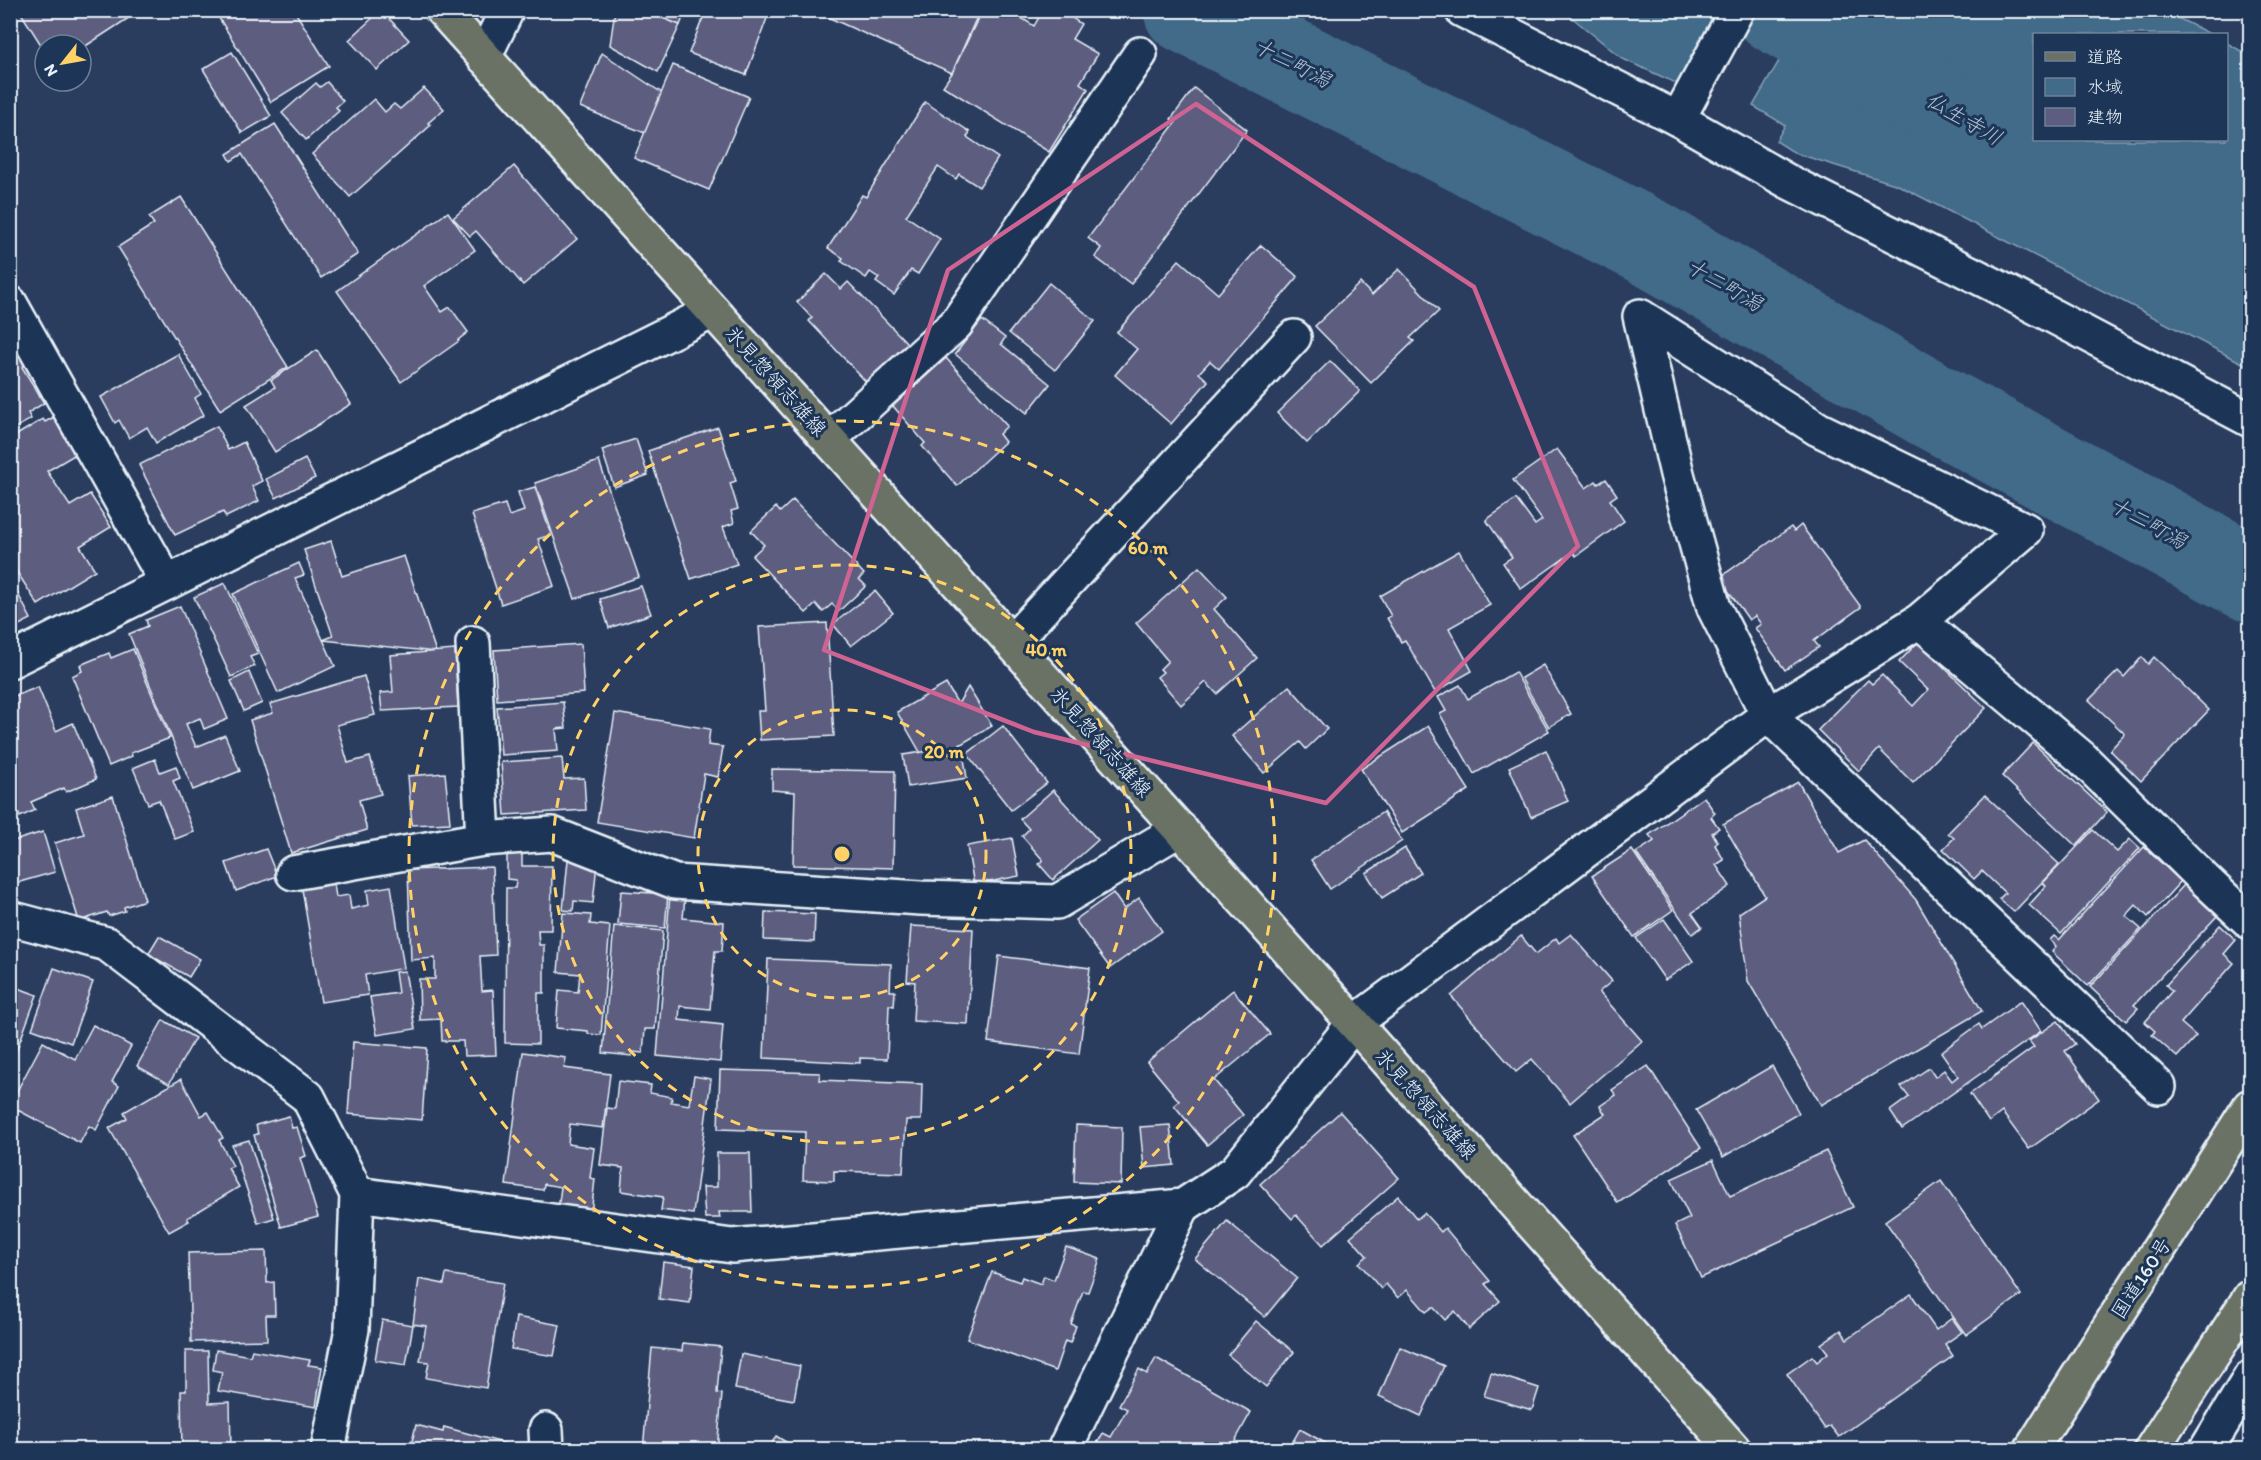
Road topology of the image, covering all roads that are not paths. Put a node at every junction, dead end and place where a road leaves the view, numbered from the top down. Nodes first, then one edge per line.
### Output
1 (442, 10) edge
2 (507, 10) edge
3 (1462, 10) edge
4 (1737, 10) edge
5 (1140, 54) dead end
6 (484, 57) junction
7 (1678, 119) junction
8 (10, 303) edge
9 (713, 311) junction
10 (1294, 337) dead end
11 (2250, 420) edge
12 (829, 439) junction
13 (167, 583) junction
14 (1918, 621) junction
15 (1012, 642) junction
16 (473, 643) dead end
17 (10, 661) edge
18 (1768, 715) junction
19 (1180, 829) junction
20 (483, 839) junction
21 (293, 873) dead end
22 (10, 918) edge
23 (2250, 922) edge
24 (1354, 1023) junction
25 (2159, 1087) dead end
26 (2250, 1106) edge
27 (357, 1194) junction
28 (1183, 1206) junction
29 (2250, 1297) edge
30 (2250, 1378) edge
31 (329, 1449) edge
32 (1064, 1449) edge
33 (1734, 1449) edge
34 (2031, 1449) edge
35 (2151, 1449) edge
36 (2206, 1449) edge

1 - 6 main road, 氷見惣領志雄線
2 - 6 street
3 - 7 street
4 - 7 street
5 - 12 street
6 - 9 main road, 氷見惣領志雄線
7 - 11 street
8 - 13 street
9 - 12 main road, 氷見惣領志雄線
9 - 13 street
10 - 15 street
12 - 15 main road, 氷見惣領志雄線
13 - 17 street
14 - 18 street
14 - 18 street
14 - 23 street
15 - 19 main road, 氷見惣領志雄線
16 - 20 street
18 - 24 street
18 - 25 street
19 - 20 street
19 - 24 main road, 氷見惣領志雄線
20 - 21 street
22 - 27 street
24 - 28 street
24 - 33 main road, 氷見惣領志雄線
26 - 34 main road, 国道160号
27 - 28 street
27 - 31 street
28 - 32 street
29 - 35 main road
30 - 36 street

